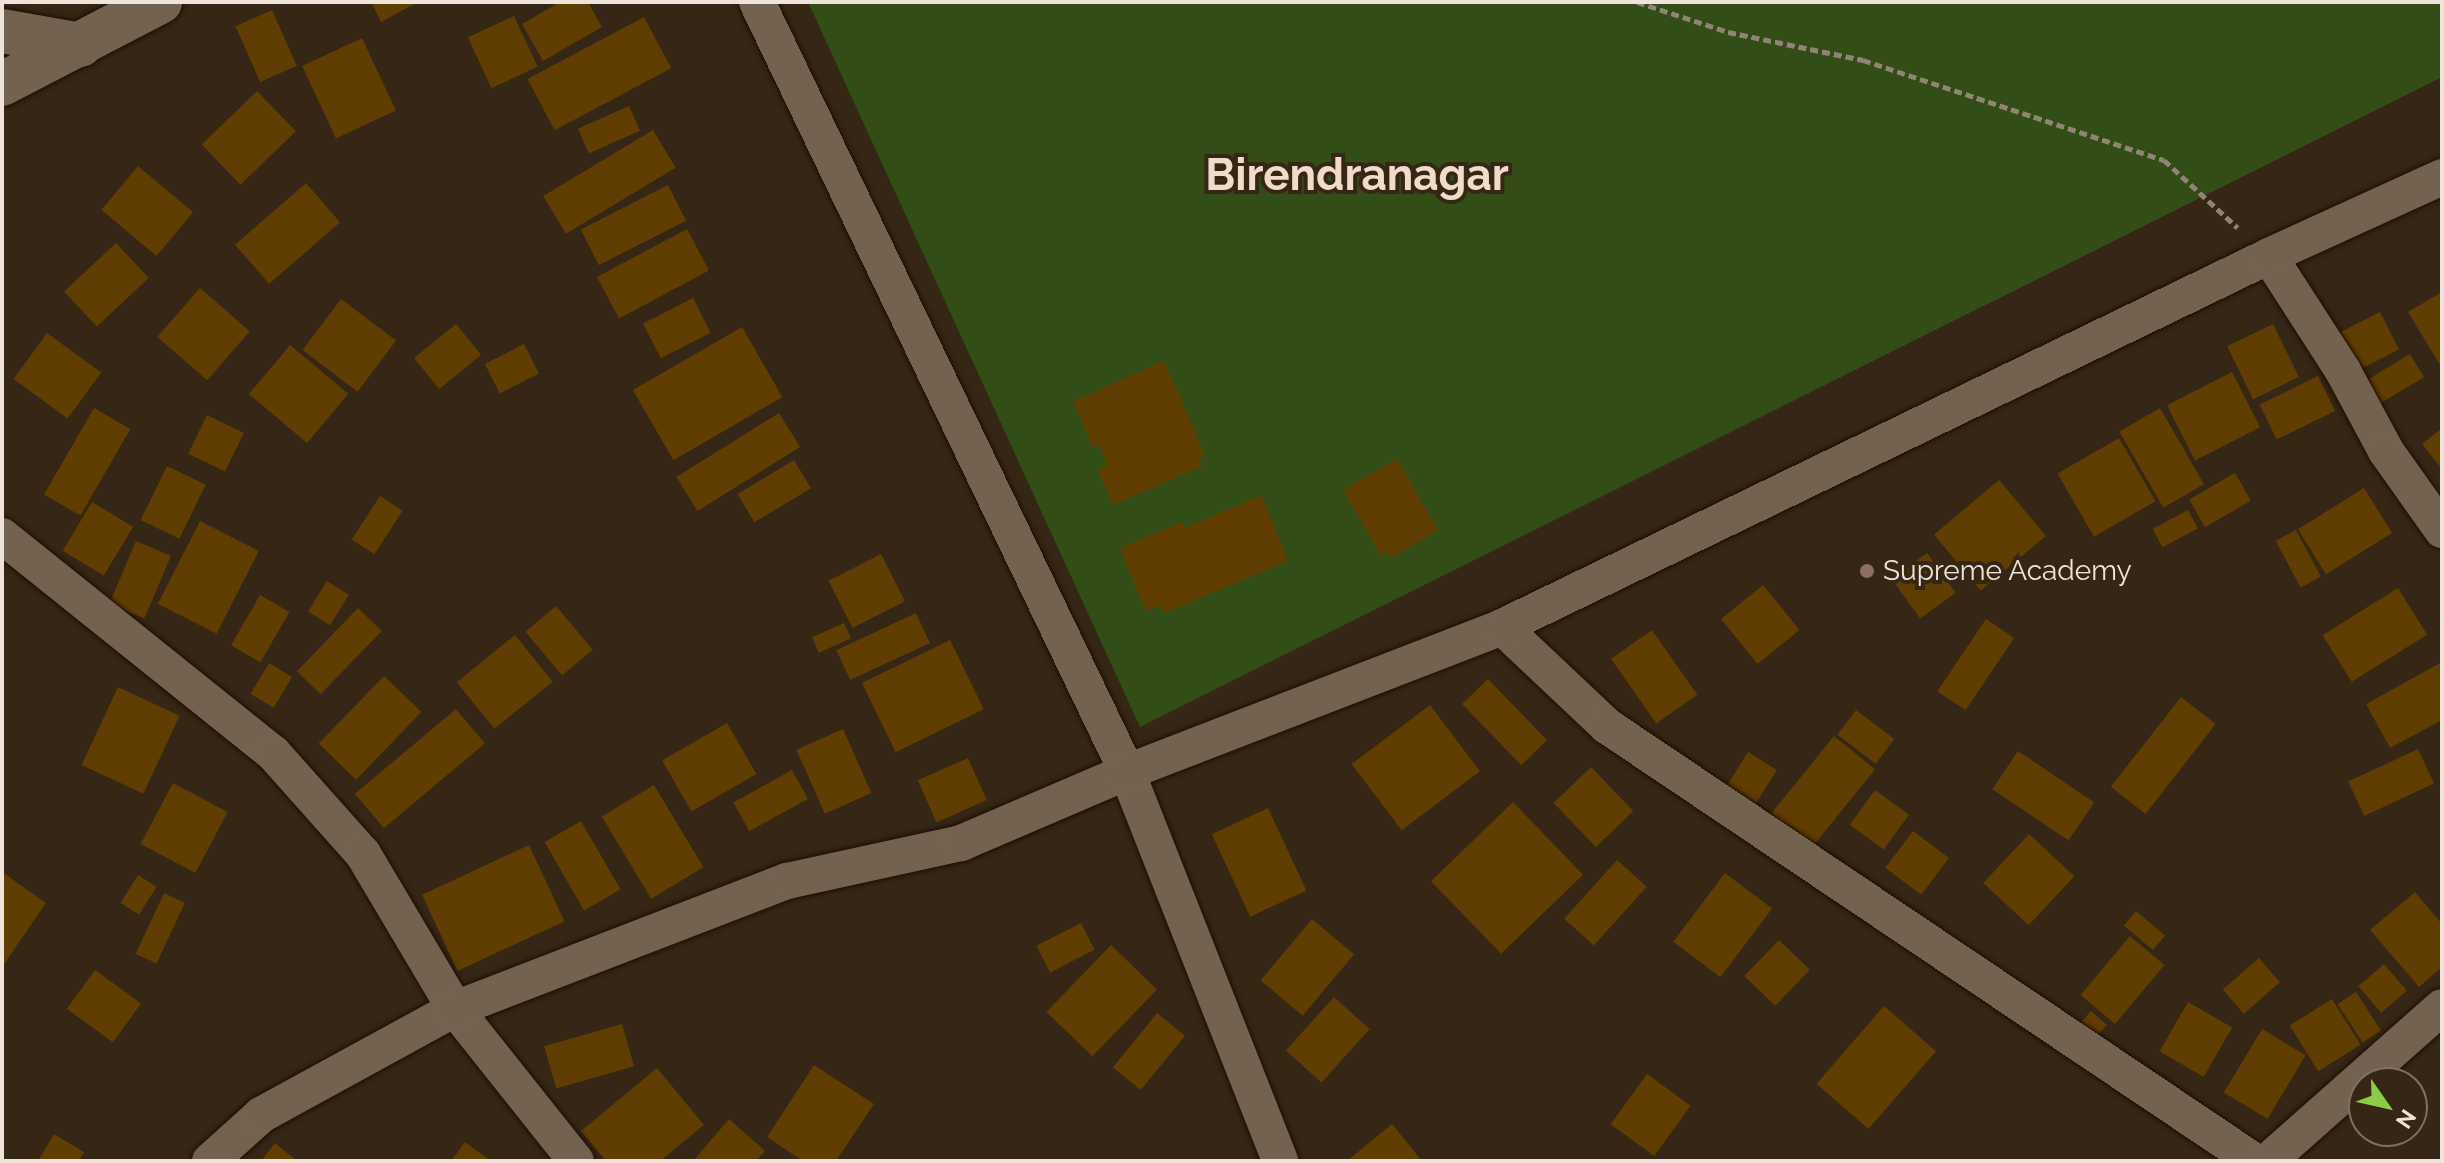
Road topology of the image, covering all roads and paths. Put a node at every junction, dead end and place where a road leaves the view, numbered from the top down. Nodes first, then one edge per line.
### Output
1 (160, 2) edge
2 (757, 2) edge
3 (1637, 2) edge
4 (2, 31) edge
5 (81, 45) junction
6 (2, 84) edge
7 (2442, 177) edge
8 (2269, 256) junction
9 (2442, 530) edge
10 (2, 536) edge
11 (1502, 627) junction
12 (1127, 772) junction
13 (2442, 1007) edge
14 (455, 1009) junction
15 (210, 1161) edge
16 (576, 1161) edge
17 (1280, 1161) edge
18 (2254, 1161) edge
19 (2268, 1161) edge

1 - 5 street
2 - 12 street
3 - 8 path
4 - 5 street
5 - 6 street
7 - 8 street
8 - 9 street
8 - 11 street
10 - 14 street
11 - 12 street
11 - 18 street
12 - 14 street
12 - 17 street
13 - 19 street
14 - 15 street
14 - 16 street

